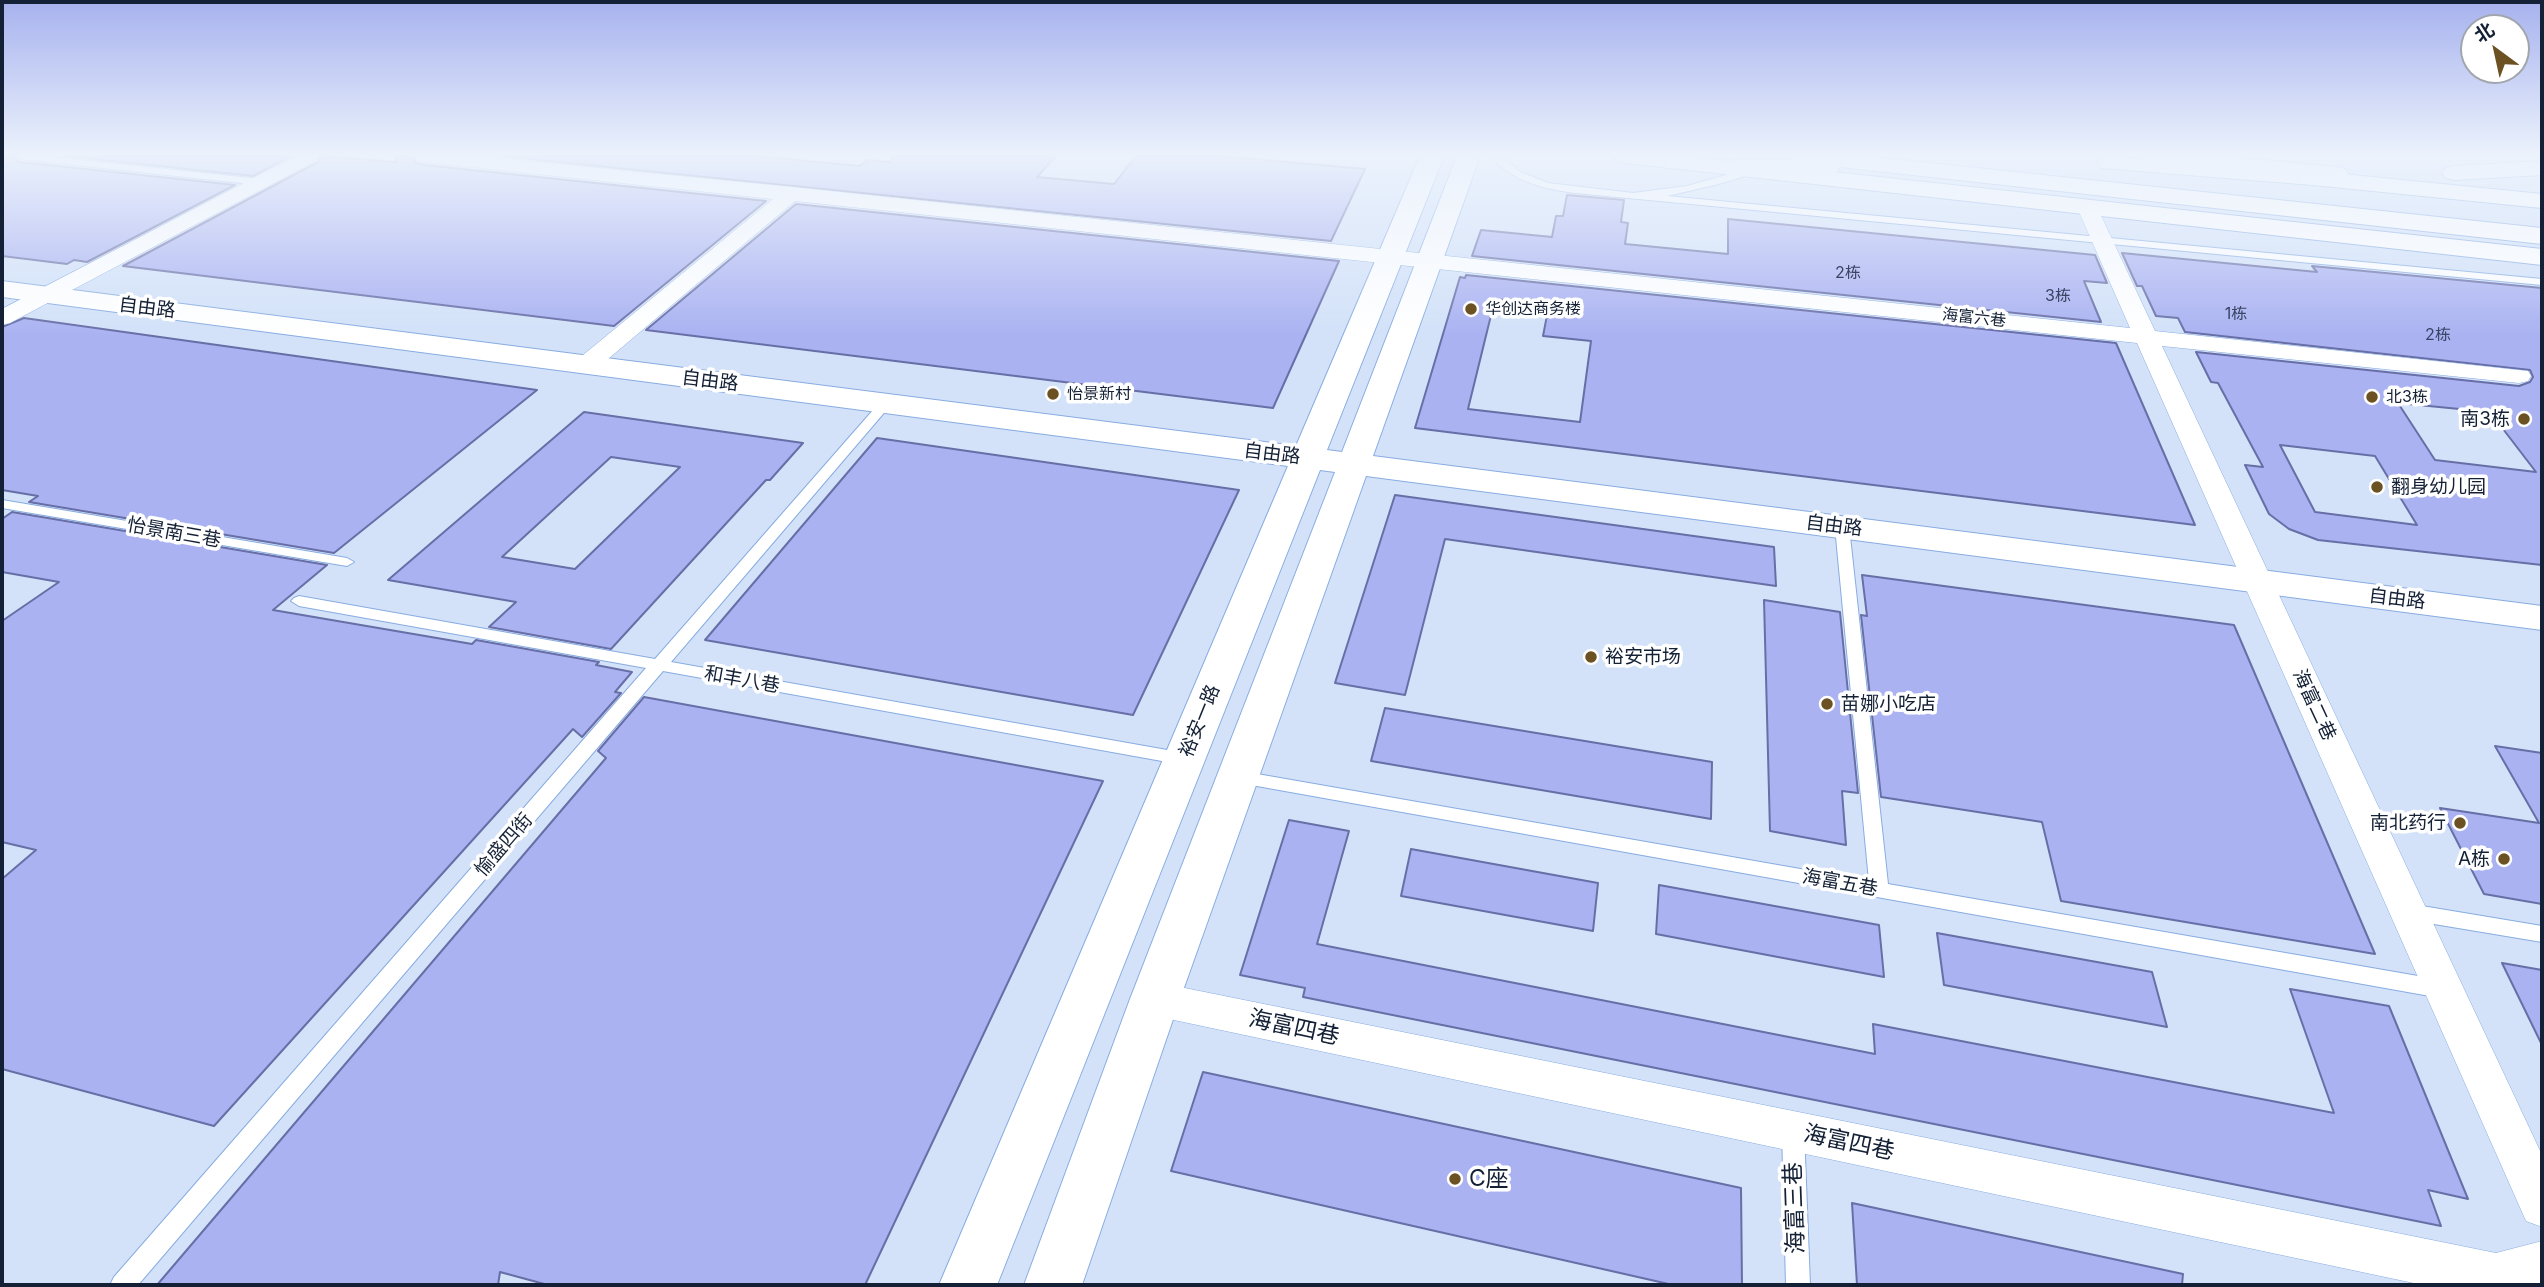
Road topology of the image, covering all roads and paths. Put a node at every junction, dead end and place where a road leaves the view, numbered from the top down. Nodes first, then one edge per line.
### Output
1 (195, 216) edge
2 (765, 216) edge
3 (1005, 216) edge
4 (1419, 216) edge
5 (1434, 216) edge
6 (1850, 216) edge
7 (2091, 216) edge
8 (2183, 216) edge
9 (2358, 216) edge
10 (2438, 225) junction
11 (2542, 236) edge
12 (2102, 240) junction
13 (2542, 244) edge
14 (2542, 257) edge
15 (1410, 258) junction
16 (2542, 282) edge
17 (2, 289) edge
18 (46, 295) junction
19 (2, 318) edge
20 (2146, 337) junction
21 (586, 365) junction
22 (2519, 376) dead end
23 (885, 404) junction
24 (1308, 458) junction
25 (1354, 464) junction
26 (2, 504) edge
27 (1842, 527) junction
28 (346, 562) dead end
29 (2258, 581) junction
30 (299, 601) dead end
31 (2542, 618) edge
32 (659, 665) junction
33 (1184, 759) junction
34 (1237, 776) junction
35 (1879, 889) junction
36 (2408, 911) junction
37 (2542, 934) edge
38 (2444, 989) junction
39 (1155, 999) junction
40 (1793, 1131) junction
41 (2542, 1205) edge
42 (2542, 1265) edge
43 (122, 1285) edge
44 (968, 1285) edge
45 (1054, 1285) edge
46 (1798, 1285) edge

1 - 18 street
2 - 21 street
3 - 15 street, 海富六巷
4 - 15 main road, 裕安一路
5 - 15 main road, 裕安一路
6 - 12 lane
7 - 12 street, 海富二巷
8 - 14 main road
9 - 10 main road
10 - 11 main road
10 - 13 main road
12 - 16 lane
12 - 20 street, 海富二巷
15 - 20 street, 海富六巷
15 - 24 main road, 裕安一路
15 - 25 main road, 裕安一路
17 - 18 main road, 自由路
18 - 19 street
18 - 21 main road, 自由路
20 - 22 street, 海富六巷
20 - 29 street, 海富二巷
21 - 23 main road, 自由路
23 - 24 main road, 自由路
23 - 32 lane, 愉盛四街
24 - 25 main road, 自由路
24 - 33 main road, 裕安一路
25 - 27 main road, 自由路
25 - 34 main road, 裕安一路
26 - 28 lane, 怡景南三巷
27 - 29 main road, 自由路
27 - 35 lane
29 - 31 main road, 自由路
29 - 36 street, 海富二巷
30 - 32 lane, 和丰八巷
32 - 33 lane, 和丰八巷
32 - 43 lane, 愉盛四街
33 - 44 main road, 裕安一路
34 - 35 lane, 海富五巷
34 - 39 main road, 裕安一路
35 - 38 lane, 海富五巷
36 - 37 lane
36 - 38 street, 海富二巷
38 - 41 street, 海富二巷
39 - 40 street, 海富四巷
39 - 45 main road, 裕安一路
40 - 42 street, 海富四巷
40 - 46 lane, 海富三巷

